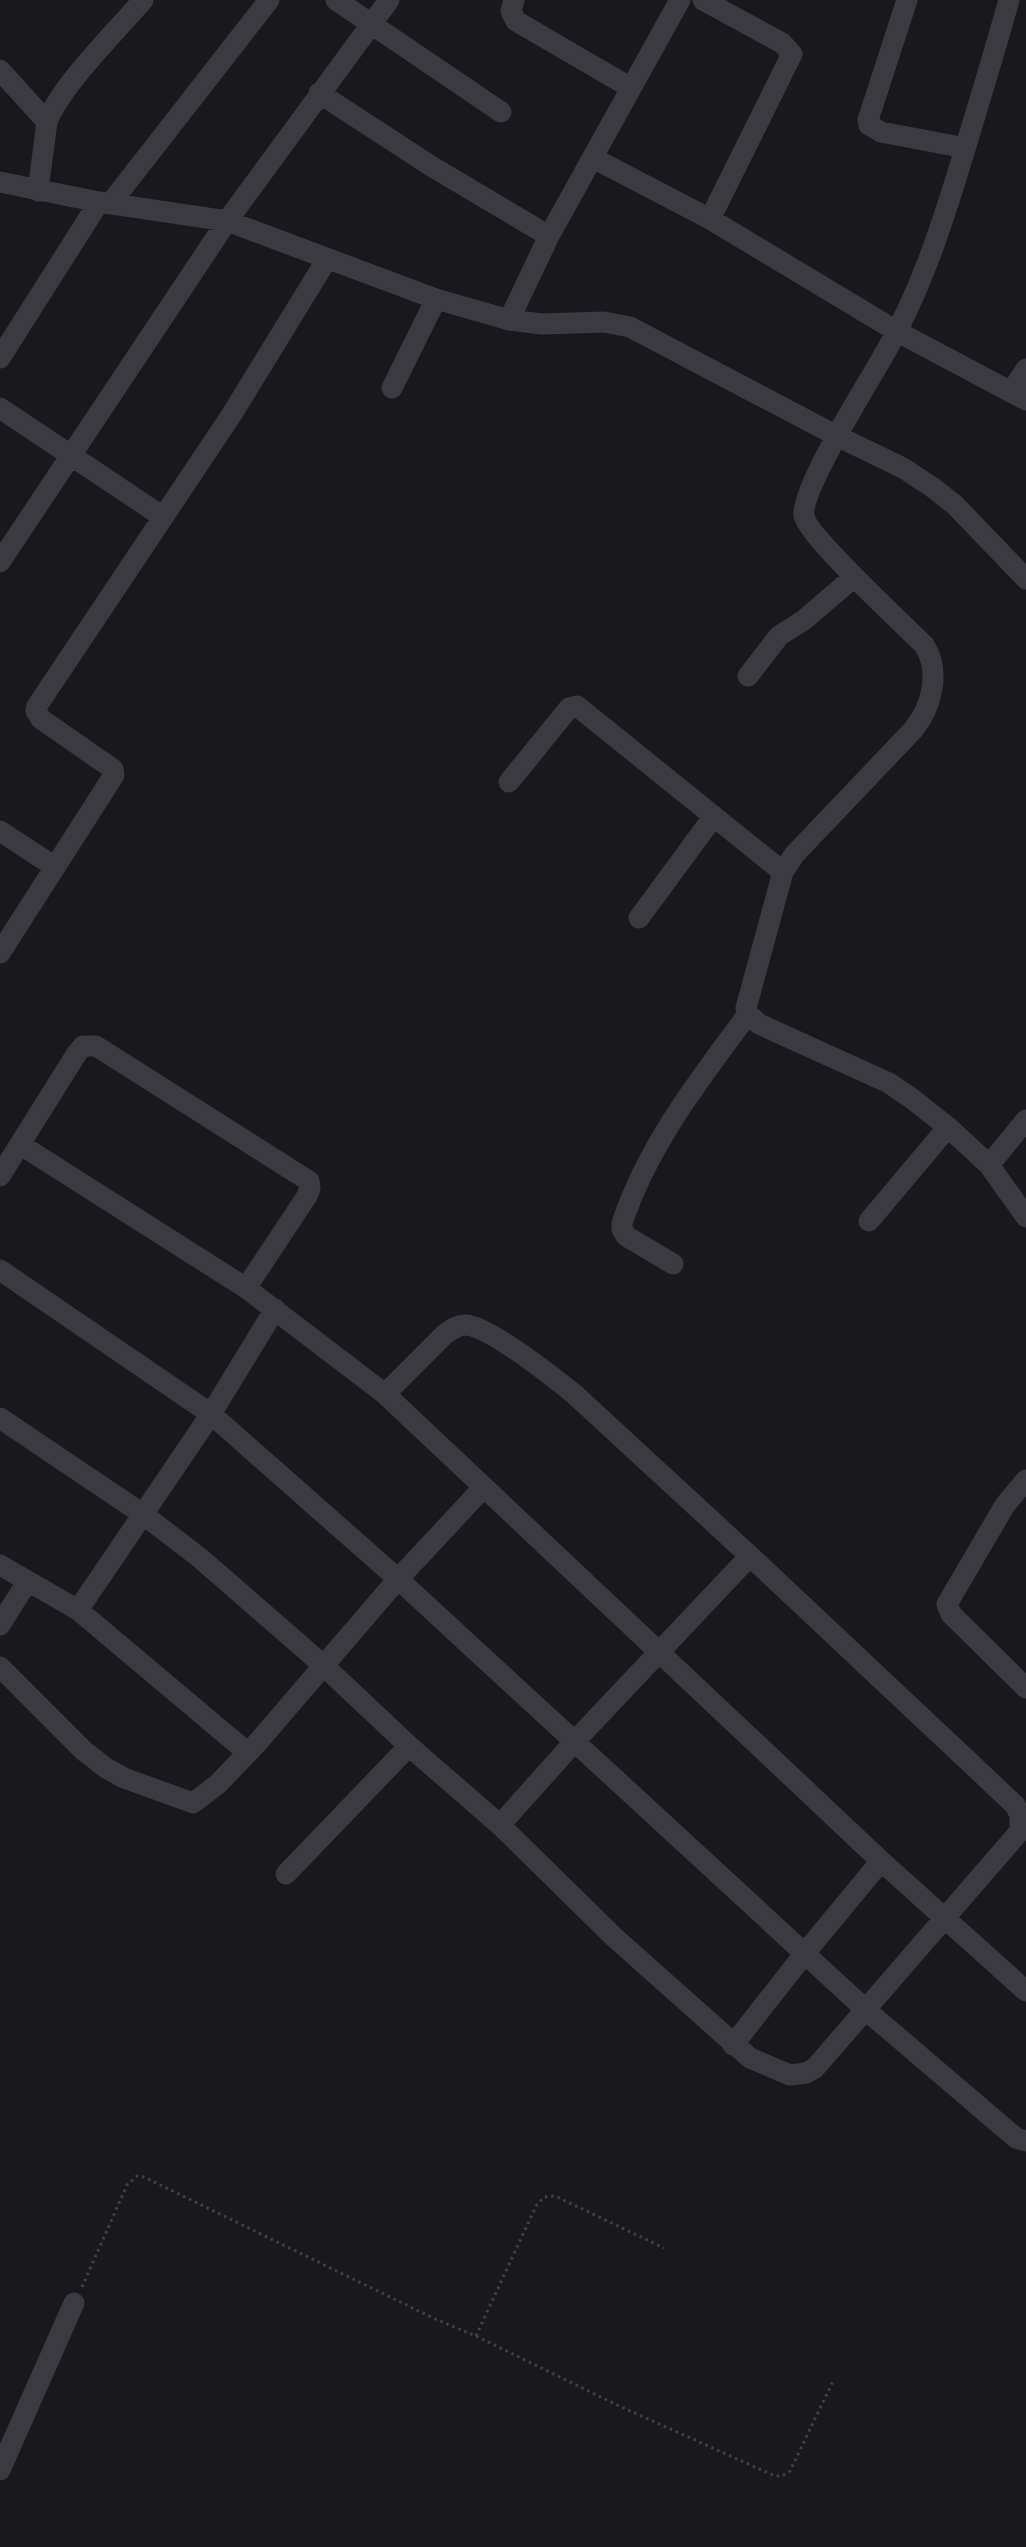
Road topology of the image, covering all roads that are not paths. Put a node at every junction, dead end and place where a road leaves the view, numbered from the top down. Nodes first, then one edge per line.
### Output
1 (143, 0) edge
2 (269, 0) edge
3 (336, 0) edge
4 (389, 0) edge
5 (514, 0) edge
6 (680, 0) edge
7 (703, 0) edge
8 (907, 0) edge
9 (1009, 0) edge
10 (371, 25) junction
11 (0, 70) edge
12 (631, 88) junction
13 (319, 93) junction
14 (501, 112) dead end
15 (47, 122) junction
16 (965, 148) junction
17 (593, 158) junction
18 (0, 182) edge
19 (38, 191) junction
20 (104, 203) junction
21 (710, 219) junction
22 (227, 221) junction
23 (549, 236) junction
24 (327, 259) junction
25 (436, 298) junction
26 (509, 320) junction
27 (898, 332) junction
28 (0, 358) edge
29 (1026, 369) edge
30 (392, 388) dead end
31 (1019, 396) edge
32 (0, 408) edge
33 (837, 436) junction
34 (72, 456) junction
35 (163, 517) junction
36 (0, 562) edge
37 (854, 577) junction
38 (1026, 579) edge
39 (748, 676) dead end
40 (509, 782) dead end
41 (714, 816) junction
42 (0, 832) edge
43 (54, 867) junction
44 (783, 872) junction
45 (639, 918) dead end
46 (1, 949) edge
47 (748, 1014) junction
48 (1026, 1120) edge
49 (948, 1127) junction
50 (21, 1145) junction
51 (989, 1166) junction
52 (0, 1176) edge
53 (1026, 1217) edge
54 (870, 1221) dead end
55 (673, 1264) dead end
56 (0, 1270) edge
57 (246, 1288) junction
58 (275, 1309) junction
59 (385, 1394) junction
60 (211, 1414) junction
61 (0, 1418) edge
62 (1026, 1480) edge
63 (483, 1488) junction
64 (144, 1515) junction
65 (750, 1556) junction
66 (0, 1564) edge
67 (398, 1579) junction
68 (27, 1582) junction
69 (78, 1610) junction
70 (0, 1625) edge
71 (659, 1652) junction
72 (324, 1666) junction
73 (0, 1667) edge
74 (1026, 1688) edge
75 (575, 1740) junction
76 (409, 1746) junction
77 (248, 1753) junction
78 (500, 1825) junction
79 (881, 1861) junction
80 (286, 1874) dead end
81 (945, 1919) junction
82 (804, 1952) junction
83 (1025, 1988) edge
84 (866, 2010) junction
85 (733, 2045) junction
86 (1026, 2141) edge
87 (74, 2303) road end
88 (0, 2470) edge

1 - 15 street
2 - 20 street
3 - 10 street
4 - 10 street
5 - 12 street
6 - 12 street
7 - 21 street
8 - 16 street
9 - 16 street
10 - 13 street
10 - 14 street
11 - 15 street
12 - 17 street
13 - 22 street
13 - 23 street
15 - 19 street
16 - 27 street
17 - 21 street
17 - 23 street
18 - 19 street
19 - 20 street
20 - 22 street
20 - 28 street
21 - 27 street
22 - 24 street
22 - 34 street
23 - 26 street
24 - 25 street
24 - 35 street
25 - 26 street
25 - 30 street
26 - 33 street
27 - 31 street
27 - 33 street
29 - 31 street
32 - 34 street
33 - 37 street
33 - 38 street
34 - 35 street
34 - 36 street
35 - 43 street
37 - 39 street
37 - 44 street
40 - 41 street
41 - 44 street
41 - 45 street
42 - 43 street
43 - 46 street
44 - 47 street
47 - 49 street
47 - 55 street
48 - 51 street
49 - 51 street
49 - 54 street
50 - 52 street
50 - 57 street
50 - 57 street
51 - 53 street
56 - 60 street
57 - 58 street
58 - 59 street
58 - 60 street
59 - 63 street
59 - 65 street
60 - 64 street
60 - 67 street
61 - 64 street
62 - 74 street
63 - 67 street
63 - 71 street
64 - 69 street
64 - 72 street
65 - 71 street
65 - 81 street
66 - 68 street
67 - 72 street
67 - 75 street
68 - 69 street
68 - 70 street
69 - 77 street
71 - 75 street
71 - 79 street
72 - 76 street
72 - 77 street
73 - 77 street
75 - 78 street
75 - 82 street
76 - 78 street
76 - 80 street
78 - 85 street
79 - 81 street
79 - 82 street
81 - 83 street
81 - 84 street
82 - 84 street
82 - 85 street
84 - 85 street
84 - 86 street
87 - 88 street

